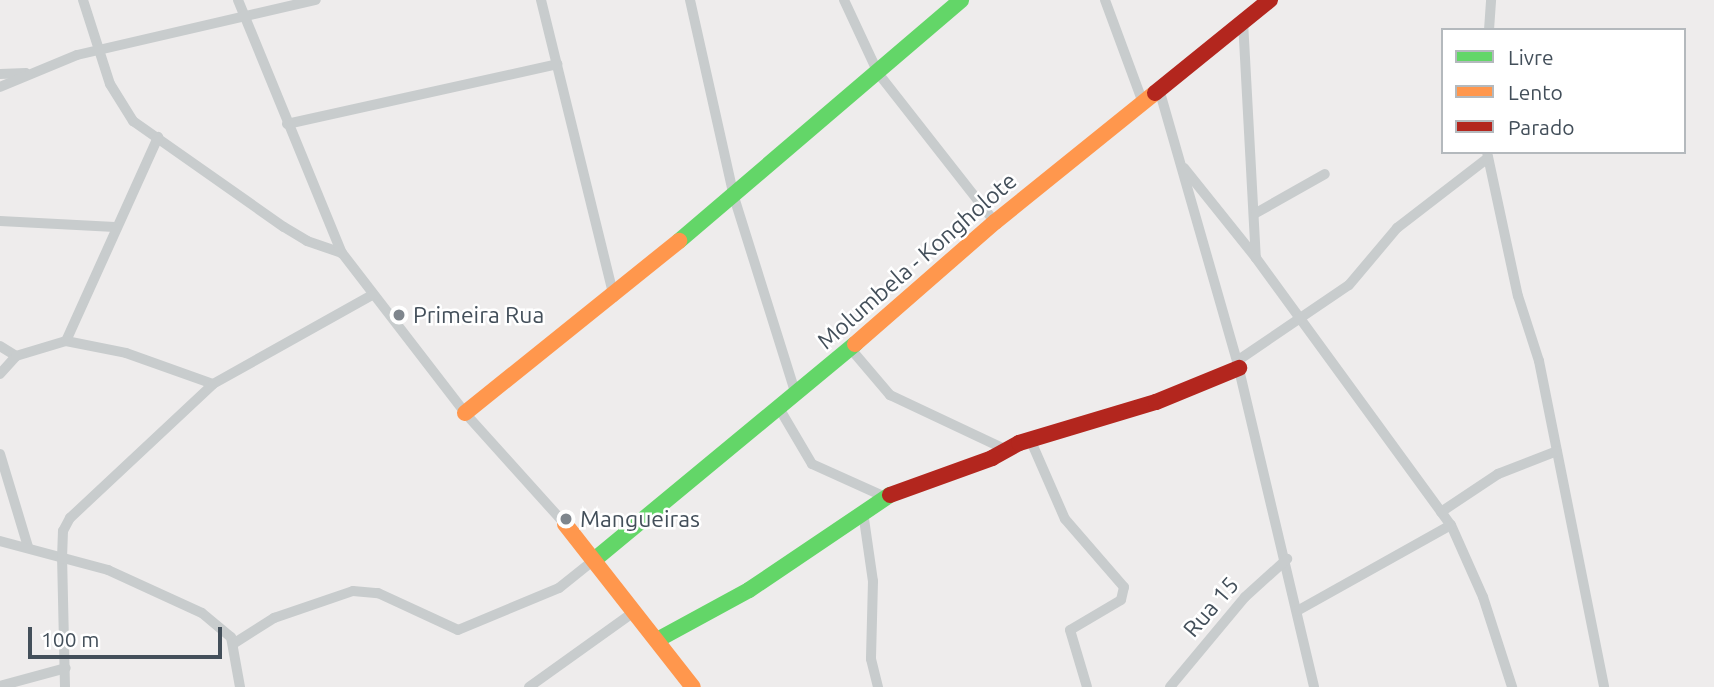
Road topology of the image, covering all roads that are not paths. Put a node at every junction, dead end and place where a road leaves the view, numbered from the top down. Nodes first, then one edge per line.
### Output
1 (83, 0) edge
2 (238, 0) edge
3 (316, 0) edge
4 (541, 0) edge
5 (690, 0) edge
6 (844, 0) edge
7 (961, 0) edge
8 (1105, 0) edge
9 (1491, 0) edge
10 (1261, 4) edge
11 (244, 16) junction
12 (1243, 22) junction
13 (1489, 28) edge
14 (97, 51) junction
15 (557, 64) junction
16 (32, 73) junction
17 (878, 73) junction
18 (0, 74) edge
19 (0, 87) edge
20 (1159, 89) junction
21 (1143, 103) junction
22 (287, 124) junction
23 (158, 137) junction
24 (1487, 155) edge
25 (1184, 168) junction
26 (1325, 174) dead end
27 (734, 197) junction
28 (1256, 213) junction
29 (0, 221) edge
30 (995, 222) junction
31 (114, 227) junction
32 (342, 253) junction
33 (1256, 258) junction
34 (372, 295) junction
35 (614, 297) junction
36 (1298, 318) junction
37 (66, 341) junction
38 (0, 345) edge
39 (850, 348) junction
40 (16, 356) junction
41 (1238, 365) junction
42 (0, 374) edge
43 (213, 384) junction
44 (796, 395) junction
45 (779, 408) junction
46 (465, 413) junction
47 (1030, 439) junction
48 (1007, 450) junction
49 (1557, 451) junction
50 (0, 454) edge
51 (885, 497) junction
52 (1441, 512) junction
53 (863, 513) junction
54 (565, 524) joint
55 (1451, 525) junction
56 (0, 541) edge
57 (28, 547) junction
58 (62, 559) junction
59 (1287, 559) junction
60 (594, 560) junction
61 (635, 611) junction
62 (1297, 611) junction
63 (659, 639) junction
64 (233, 644) junction
65 (66, 668) junction
66 (0, 686) edge
67 (65, 687) edge
68 (240, 687) edge
69 (529, 687) edge
70 (692, 687) edge
71 (878, 687) edge
72 (1087, 687) edge
73 (1170, 687) edge
74 (1314, 687) edge
75 (1512, 687) edge
76 (1604, 687) edge

1 - 14 street
2 - 11 street
3 - 11 street
4 - 15 street
5 - 27 street
6 - 17 street
7 - 17 street
8 - 21 street
9 - 13 street
10 - 12 street, Molumbela - Kongholote
11 - 14 street
11 - 22 street
12 - 20 street, Molumbela - Kongholote
12 - 28 street
14 - 16 street
14 - 23 street
15 - 22 street
15 - 35 street
16 - 18 street
16 - 19 street
17 - 27 street
17 - 30 street
20 - 21 street, Molumbela - Kongholote
20 - 25 street
21 - 30 street, Molumbela - Kongholote
22 - 32 street
23 - 31 street
23 - 32 street
24 - 36 street
24 - 49 street
25 - 33 street
25 - 41 street
26 - 28 street
27 - 35 street
27 - 44 street
28 - 33 street
29 - 31 street
30 - 39 street, Molumbela - Kongholote
31 - 37 street
32 - 34 street
33 - 36 street
34 - 43 street
34 - 46 street
35 - 46 street
36 - 41 street
36 - 52 street
37 - 40 street
37 - 43 street
38 - 40 street
39 - 44 street, Molumbela - Kongholote
39 - 48 street
40 - 42 street
41 - 47 street
41 - 59 street
43 - 58 street
44 - 45 street, Molumbela - Kongholote
45 - 51 street
45 - 60 street, Molumbela - Kongholote
46 - 54 street
47 - 48 street
47 - 72 street
48 - 51 street
49 - 52 street
49 - 76 street
50 - 57 street
51 - 53 street
52 - 55 street
53 - 63 street
53 - 71 street
54 - 60 street
55 - 62 street
55 - 75 street
56 - 57 street
57 - 58 street
58 - 64 street
58 - 65 street
59 - 62 street
59 - 73 street, Rua 15
60 - 61 street
60 - 64 street
61 - 63 street
61 - 69 street
62 - 74 street
63 - 70 street
64 - 68 street
65 - 66 street
65 - 67 street

